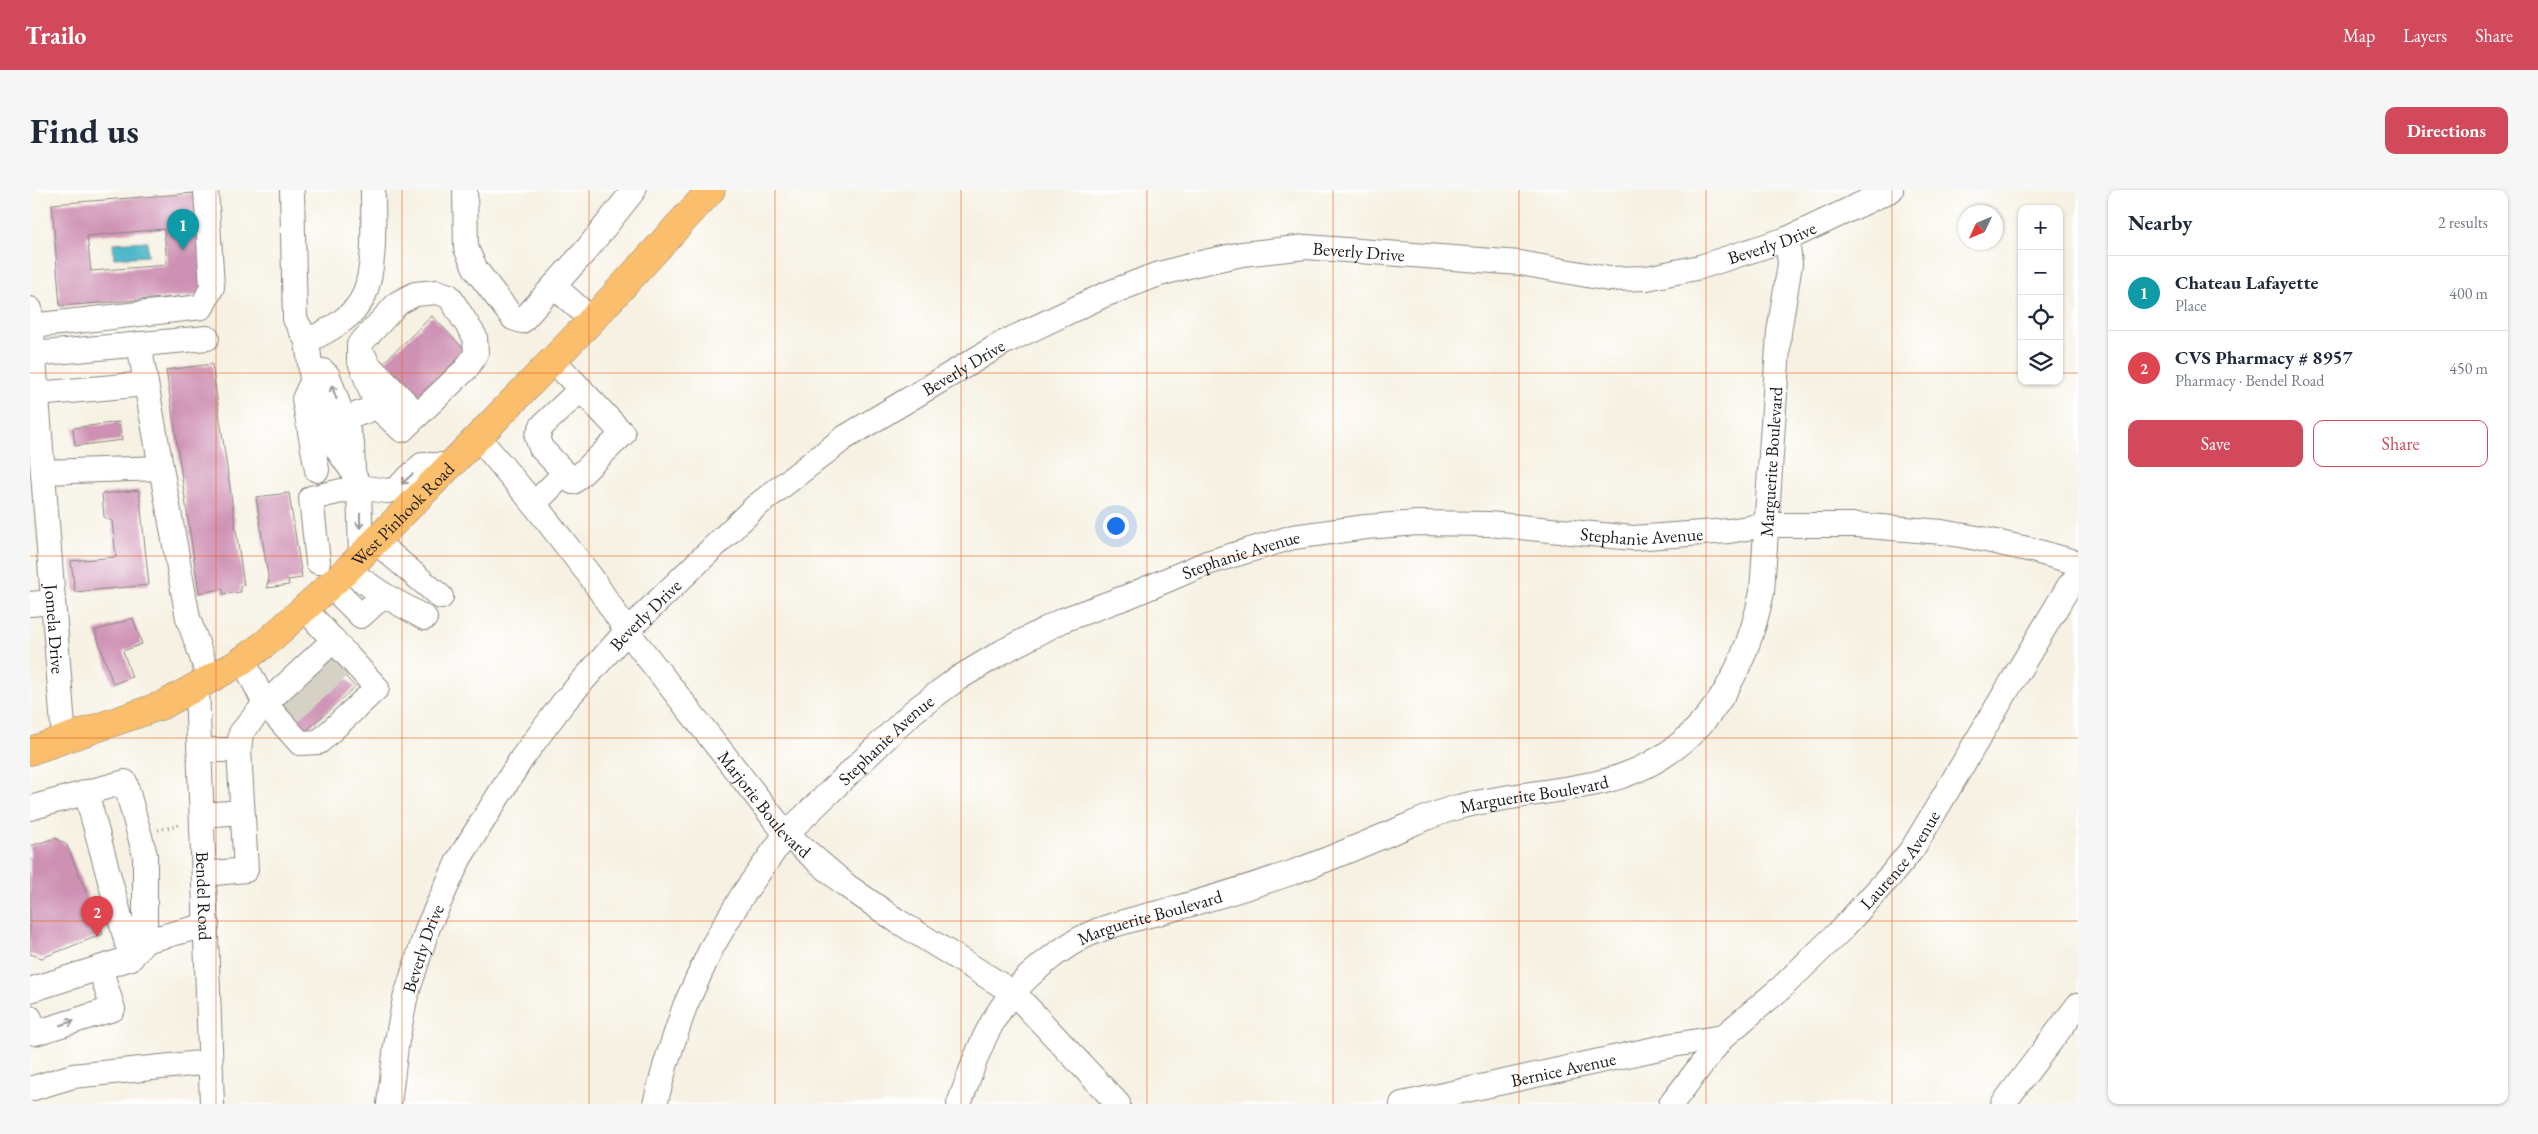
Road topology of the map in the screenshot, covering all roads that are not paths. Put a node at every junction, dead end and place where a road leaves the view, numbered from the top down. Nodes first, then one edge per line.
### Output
1 (206, 190) edge
2 (292, 190) edge
3 (373, 190) edge
4 (465, 190) edge
5 (634, 190) edge
6 (711, 190) edge
7 (1891, 190) edge
8 (1787, 238) junction
9 (554, 286) junction
10 (31, 318) edge
11 (592, 320) junction
12 (206, 338) dead end
13 (139, 344) junction
14 (359, 345) junction
15 (33, 354) junction
16 (310, 360) junction
17 (553, 360) junction
18 (146, 384) junction
19 (581, 389) junction
20 (36, 394) junction
21 (378, 407) junction
22 (418, 415) junction
23 (344, 419) junction
24 (478, 437) junction
25 (450, 464) junction
26 (162, 468) junction
27 (317, 470) dead end
28 (43, 472) junction
29 (565, 474) junction
30 (356, 480) junction
31 (534, 504) junction
32 (1765, 525) junction
33 (346, 563) junction
34 (2078, 563) edge
35 (2078, 575) edge
36 (441, 597) dead end
37 (53, 602) junction
38 (30, 604) edge
39 (305, 609) junction
40 (425, 618) dead end
41 (627, 631) junction
42 (334, 640) junction
43 (243, 660) junction
44 (204, 683) junction
45 (265, 704) junction
46 (64, 739) junction
47 (30, 750) edge
48 (200, 750) junction
49 (239, 750) junction
50 (86, 792) junction
51 (30, 808) edge
52 (242, 812) junction
53 (202, 815) junction
54 (786, 834) junction
55 (204, 874) junction
56 (207, 925) junction
57 (138, 949) junction
58 (100, 968) junction
59 (30, 990) edge
60 (1014, 992) junction
61 (2078, 1005) edge
62 (30, 1018) edge
63 (1723, 1037) junction
64 (210, 1062) junction
65 (30, 1089) edge
66 (212, 1104) edge
67 (389, 1104) edge
68 (655, 1104) edge
69 (959, 1104) edge
70 (1118, 1104) edge
71 (1402, 1104) edge
72 (1671, 1104) edge
73 (2003, 1104) edge

1 - 10 street
2 - 16 street
3 - 16 street
4 - 9 street
5 - 9 street
6 - 11 main road, West Pinhook Road
7 - 8 street, Beverly Drive
8 - 32 street, Marguerite Boulevard
8 - 41 street, Beverly Drive
9 - 11 street
10 - 15 street, Jomela Drive
11 - 17 main road, West Pinhook Road
12 - 13 street
13 - 15 street
13 - 18 street, Bendel Road
14 - 21 street
14 - 22 street
14 - 22 street
15 - 20 street, Jomela Drive
23 -> 16 street
16 - 27 street
16 - 30 street
17 - 19 street
17 - 24 main road, West Pinhook Road
18 - 20 street
18 - 26 street, Bendel Road
19 - 29 street
19 - 29 street
20 - 28 street, Jomela Drive
21 - 22 street
21 - 23 street
23 - 30 street
24 - 25 main road, West Pinhook Road
24 - 31 street, Marjorie Boulevard
25 -> 30 street
25 - 33 main road, West Pinhook Road
26 - 28 street
26 - 44 street, Bendel Road
28 - 37 street, Jomela Drive
29 - 31 street
30 -> 33 street
30 - 33 street
31 - 41 street, Marjorie Boulevard
32 - 34 street, Stephanie Avenue
32 - 54 street, Stephanie Avenue
32 - 60 street, Marguerite Boulevard
33 - 36 street
33 - 39 main road, West Pinhook Road
33 - 40 street
35 - 63 street, Laurence Avenue
37 - 38 street
37 - 46 street, Jomela Drive
39 - 42 street
39 - 43 main road, West Pinhook Road
41 - 54 street, Marjorie Boulevard
41 - 67 street, Beverly Drive
42 - 45 street
42 - 45 street
43 - 44 main road, West Pinhook Road
43 - 45 street
44 - 46 main road, West Pinhook Road
44 - 48 street, Bendel Road
45 - 49 street
46 - 47 main road, West Pinhook Road
48 - 49 street
48 - 53 street, Bendel Road
49 - 52 street
50 - 51 street
50 - 57 street
50 - 57 street
52 - 53 street
52 - 55 street
53 - 55 street, Bendel Road
54 - 60 street, Marjorie Boulevard
54 - 68 street, Stephanie Avenue
55 - 56 street, Bendel Road
56 - 57 street
56 - 64 street, Bendel Road
57 - 58 street
58 - 59 street
62 -> 58 street
60 - 69 street, Marguerite Boulevard
60 - 70 street, Marjorie Boulevard
61 - 73 street
63 - 71 street, Bernice Avenue
63 - 72 street, Laurence Avenue
64 - 65 street
64 - 66 street, Bendel Road

